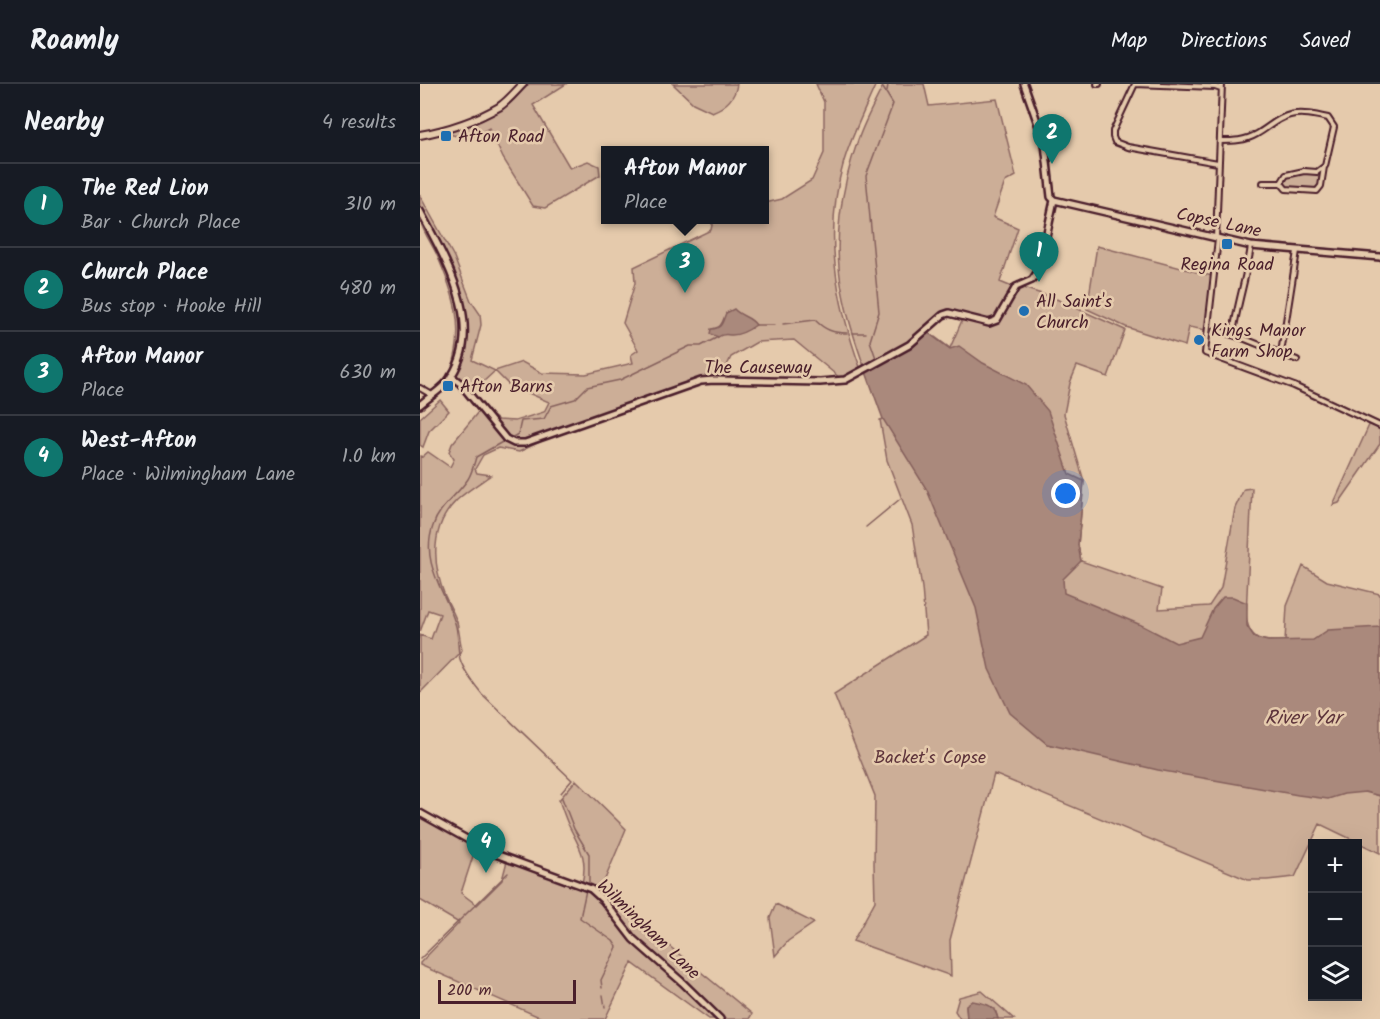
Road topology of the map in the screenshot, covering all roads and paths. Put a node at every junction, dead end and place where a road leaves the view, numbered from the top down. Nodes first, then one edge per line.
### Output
1 (523, 84) edge
2 (1024, 84) edge
3 (1135, 84) edge
4 (1200, 86) edge
5 (1222, 87) edge
6 (420, 135) edge
7 (1220, 141) junction
8 (1218, 163) junction
9 (1325, 166) junction
10 (1263, 183) dead end
11 (1281, 183) junction
12 (1054, 200) junction
13 (420, 211) edge
14 (1217, 238) junction
15 (1251, 246) junction
16 (1297, 251) junction
17 (1380, 257) edge
18 (1216, 330) dead end
19 (1233, 334) junction
20 (1281, 352) junction
21 (1297, 360) dead end
22 (451, 376) junction
23 (420, 388) edge
24 (432, 395) junction
25 (420, 405) edge
26 (1380, 426) edge
27 (420, 813) edge
28 (720, 1019) edge

1 - 6 main road
2 - 12 street
3 - 4 street
3 - 8 street
4 - 5 street
5 - 7 street
7 - 8 street
7 - 9 street
8 - 14 street
9 - 11 street
9 - 11 street
10 - 11 street
12 - 14 street, Copse Lane
12 - 22 street, The Causeway
13 - 22 street
14 - 15 street, Copse Lane
14 - 26 street
15 - 16 street, Copse Lane
15 - 19 street
16 - 17 street, Copse Lane
16 - 20 street
18 - 19 street
19 - 20 street
20 - 21 street
22 - 24 street
23 - 24 street
24 - 25 street
27 - 28 street, Wilmingham Lane

